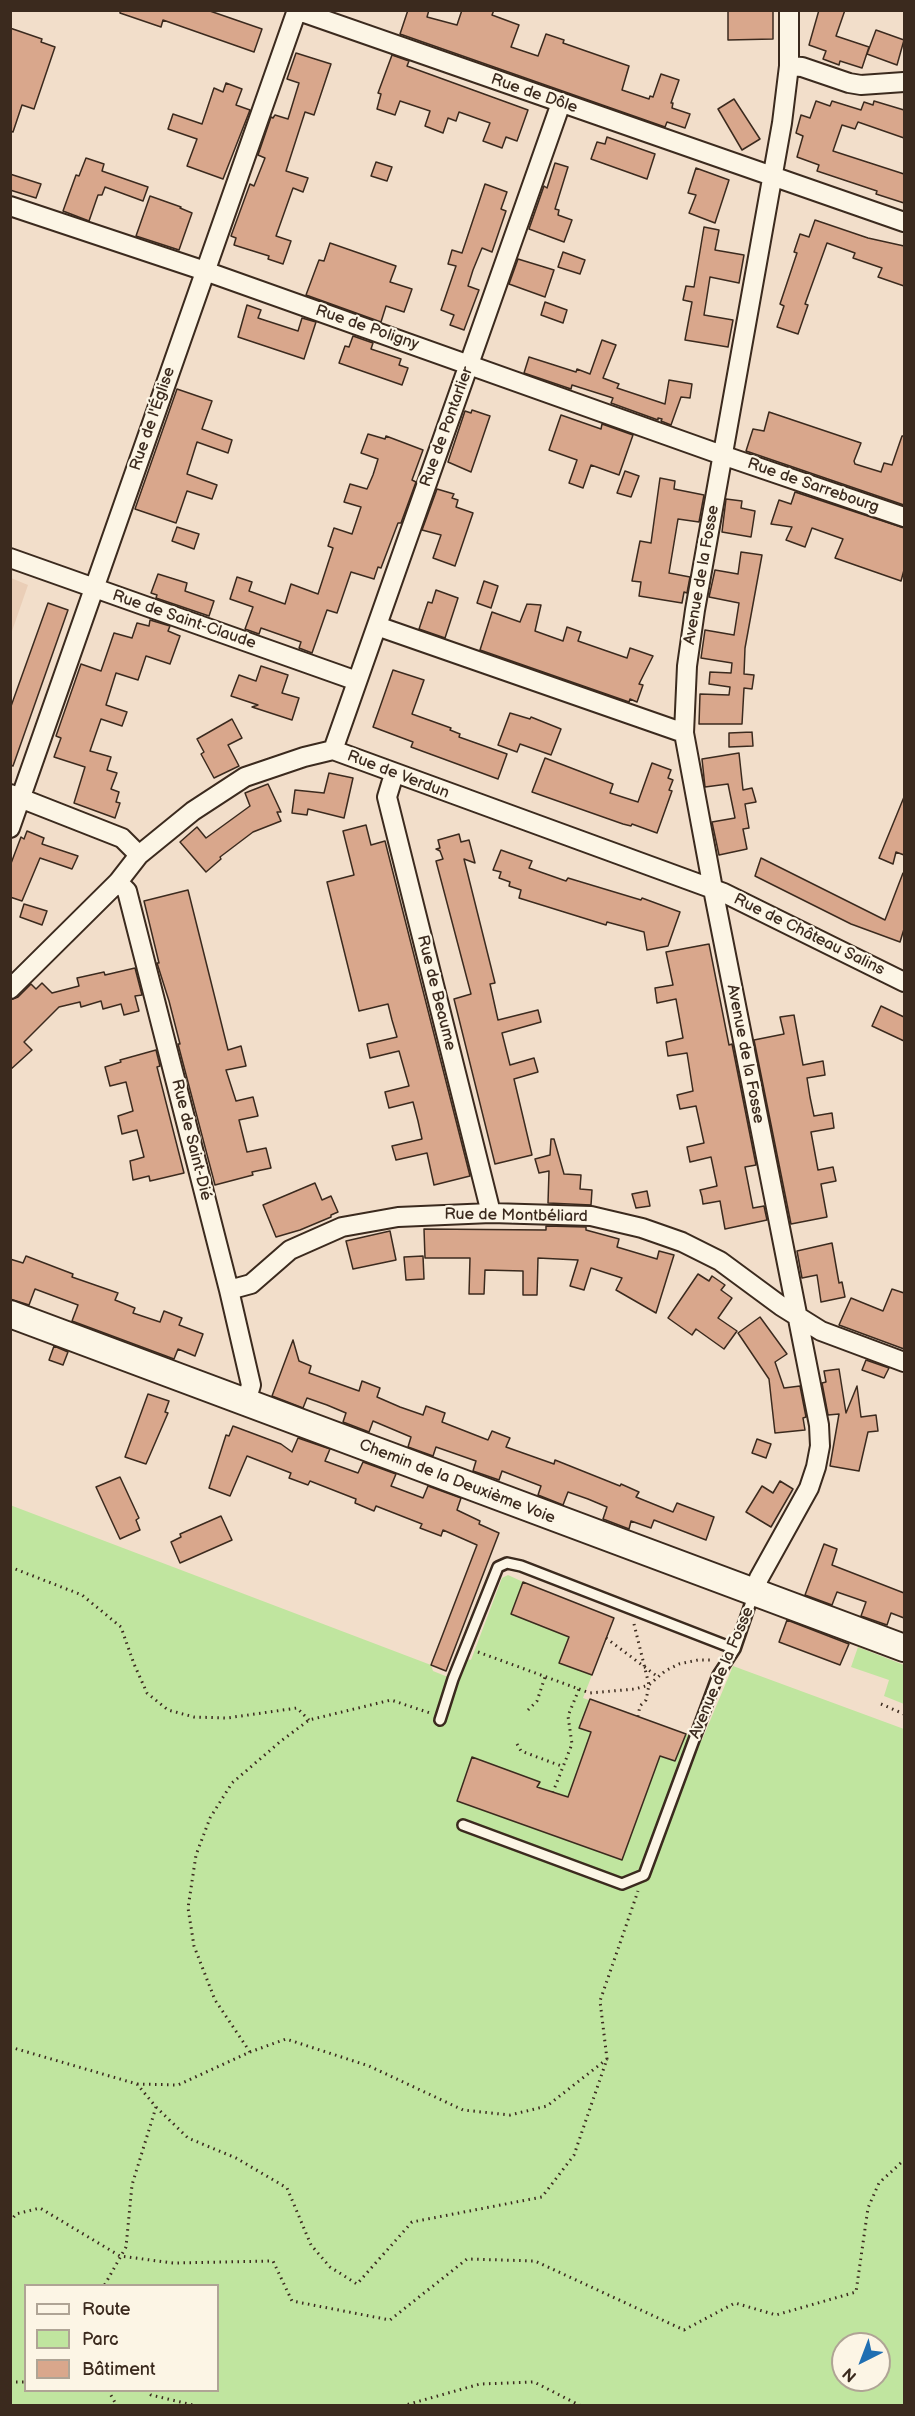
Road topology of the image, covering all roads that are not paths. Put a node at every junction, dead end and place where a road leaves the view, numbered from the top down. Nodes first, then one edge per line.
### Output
1 (789, 10) edge
2 (296, 11) edge
3 (789, 66) junction
4 (904, 82) edge
5 (561, 103) junction
6 (772, 176) junction
7 (10, 206) edge
8 (904, 222) edge
9 (205, 271) junction
10 (470, 364) junction
11 (722, 456) junction
12 (904, 517) edge
13 (10, 558) edge
14 (94, 589) junction
15 (377, 626) junction
16 (357, 681) junction
17 (684, 733) junction
18 (333, 750) junction
19 (394, 774) junction
20 (16, 795) edge
21 (10, 828) edge
22 (139, 855) junction
23 (118, 882) junction
24 (713, 889) junction
25 (904, 980) edge
26 (10, 989) edge
27 (491, 1213) junction
28 (229, 1290) junction
29 (10, 1314) edge
30 (796, 1315) junction
31 (904, 1362) edge
32 (246, 1402) junction
33 (754, 1593) junction
34 (904, 1648) edge
35 (735, 1649) junction
36 (440, 1718) road end
37 (463, 1825) dead end

1 - 3 street, Avenue de la Fosse
2 - 5 street, Rue de Dôle
2 - 9 street, Rue de l'Église
3 - 4 street
3 - 6 street, Avenue de la Fosse
5 - 6 street, Rue de Dôle
5 - 10 street, Rue de Pontarlier
6 - 8 street, Rue de Dôle
6 - 11 street, Avenue de la Fosse
7 - 9 street, Rue de Poligny
9 - 10 street, Rue de Poligny
9 - 14 street, Rue de l'Église
10 - 11 street, Rue de Poligny
10 - 15 street, Rue de Pontarlier
11 - 12 street, Rue de Sarrebourg
11 - 17 street, Avenue de la Fosse
13 - 14 street, Rue de Saint-Claude
14 - 16 street, Rue de Saint-Claude
14 - 20 street, Rue de l'Église
15 - 16 street, Rue de Pontarlier
15 - 17 street
16 - 18 street, Rue de Pontarlier
17 - 24 street, Avenue de la Fosse
18 - 19 street, Rue de Verdun
18 - 22 street, Rue de Verdun
19 - 24 street, Rue de Verdun
19 - 27 street, Rue de Beaume
20 - 21 street, Rue de l'Église
20 - 22 street
22 - 23 street, Rue de Verdun
23 - 26 street, Rue de Verdun
23 - 28 street, Rue de Saint-Dié
24 - 25 street, Rue de Château Salins
24 - 30 street, Avenue de la Fosse
27 - 28 street, Rue de Montbéliard
27 - 30 street, Rue de Montbéliard
28 - 32 street, Rue de Saint-Dié
29 - 32 street, Chemin de la Deuxième Voie
30 - 31 street, Rue de Montbéliard
30 - 33 street, Avenue de la Fosse
32 - 33 street, Chemin de la Deuxième Voie
33 - 34 street, Chemin de la Deuxième Voie
33 - 35 lane, Avenue de la Fosse
35 - 36 lane
35 - 37 lane, Avenue de la Fosse

